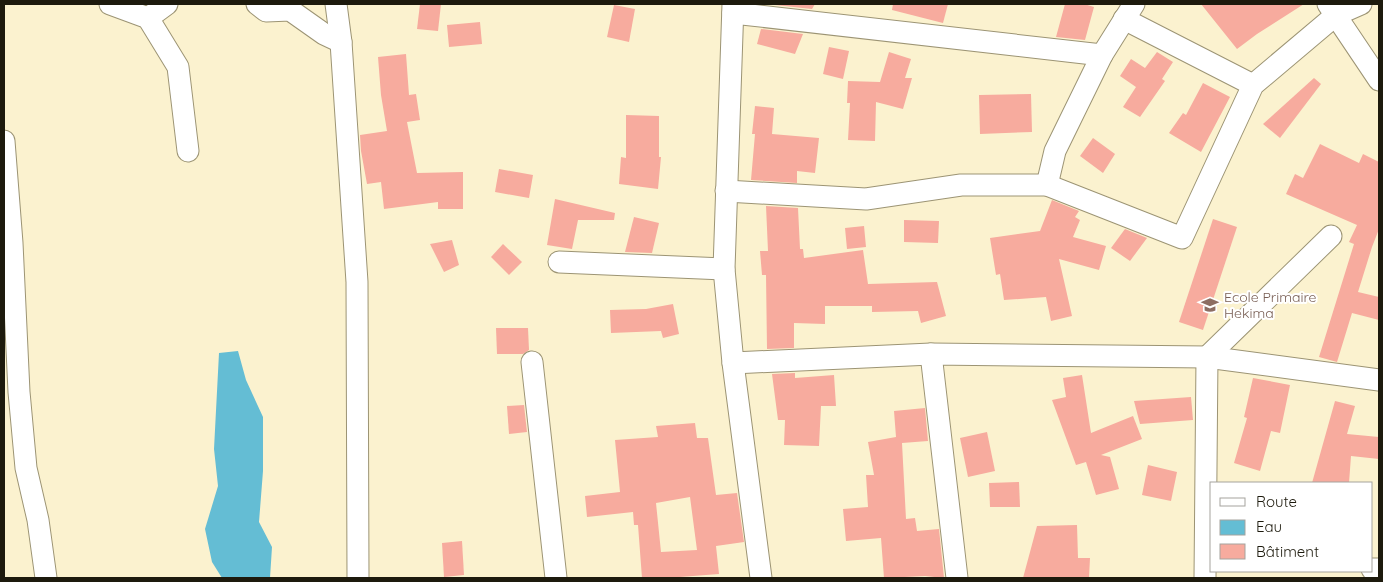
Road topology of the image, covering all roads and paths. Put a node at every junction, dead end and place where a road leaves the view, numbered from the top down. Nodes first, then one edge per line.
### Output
1 (110, 4) edge
2 (167, 4) edge
3 (257, 4) edge
4 (336, 4) edge
5 (1361, 4) edge
6 (733, 8) edge
7 (1332, 10) edge
8 (1129, 11) edge
9 (148, 18) junction
10 (341, 42) junction
11 (1102, 55) junction
12 (1379, 80) edge
13 (1253, 85) junction
14 (4, 141) edge
15 (188, 151) dead end
16 (1047, 185) junction
17 (726, 191) junction
18 (1331, 236) dead end
19 (559, 262) dead end
20 (724, 269) junction
21 (931, 354) junction
22 (1208, 357) junction
23 (532, 362) dead end
24 (733, 363) junction
25 (1379, 380) edge
26 (1207, 571) edge
27 (46, 578) edge
28 (358, 578) edge
29 (556, 578) edge
30 (760, 578) edge
31 (957, 578) edge

1 - 9 street
2 - 9 street
3 - 10 street
4 - 10 street
5 - 7 street
6 - 11 street
6 - 17 street
7 - 12 street
7 - 13 street
8 - 11 street
8 - 13 street
9 - 15 street
10 - 28 street
11 - 16 street
13 - 16 street
14 - 27 street
16 - 17 street
17 - 20 street
18 - 22 street
19 - 20 street
20 - 24 street
21 - 22 street
21 - 24 street
21 - 31 street
22 - 25 street
22 - 26 street
23 - 29 street
24 - 30 street

